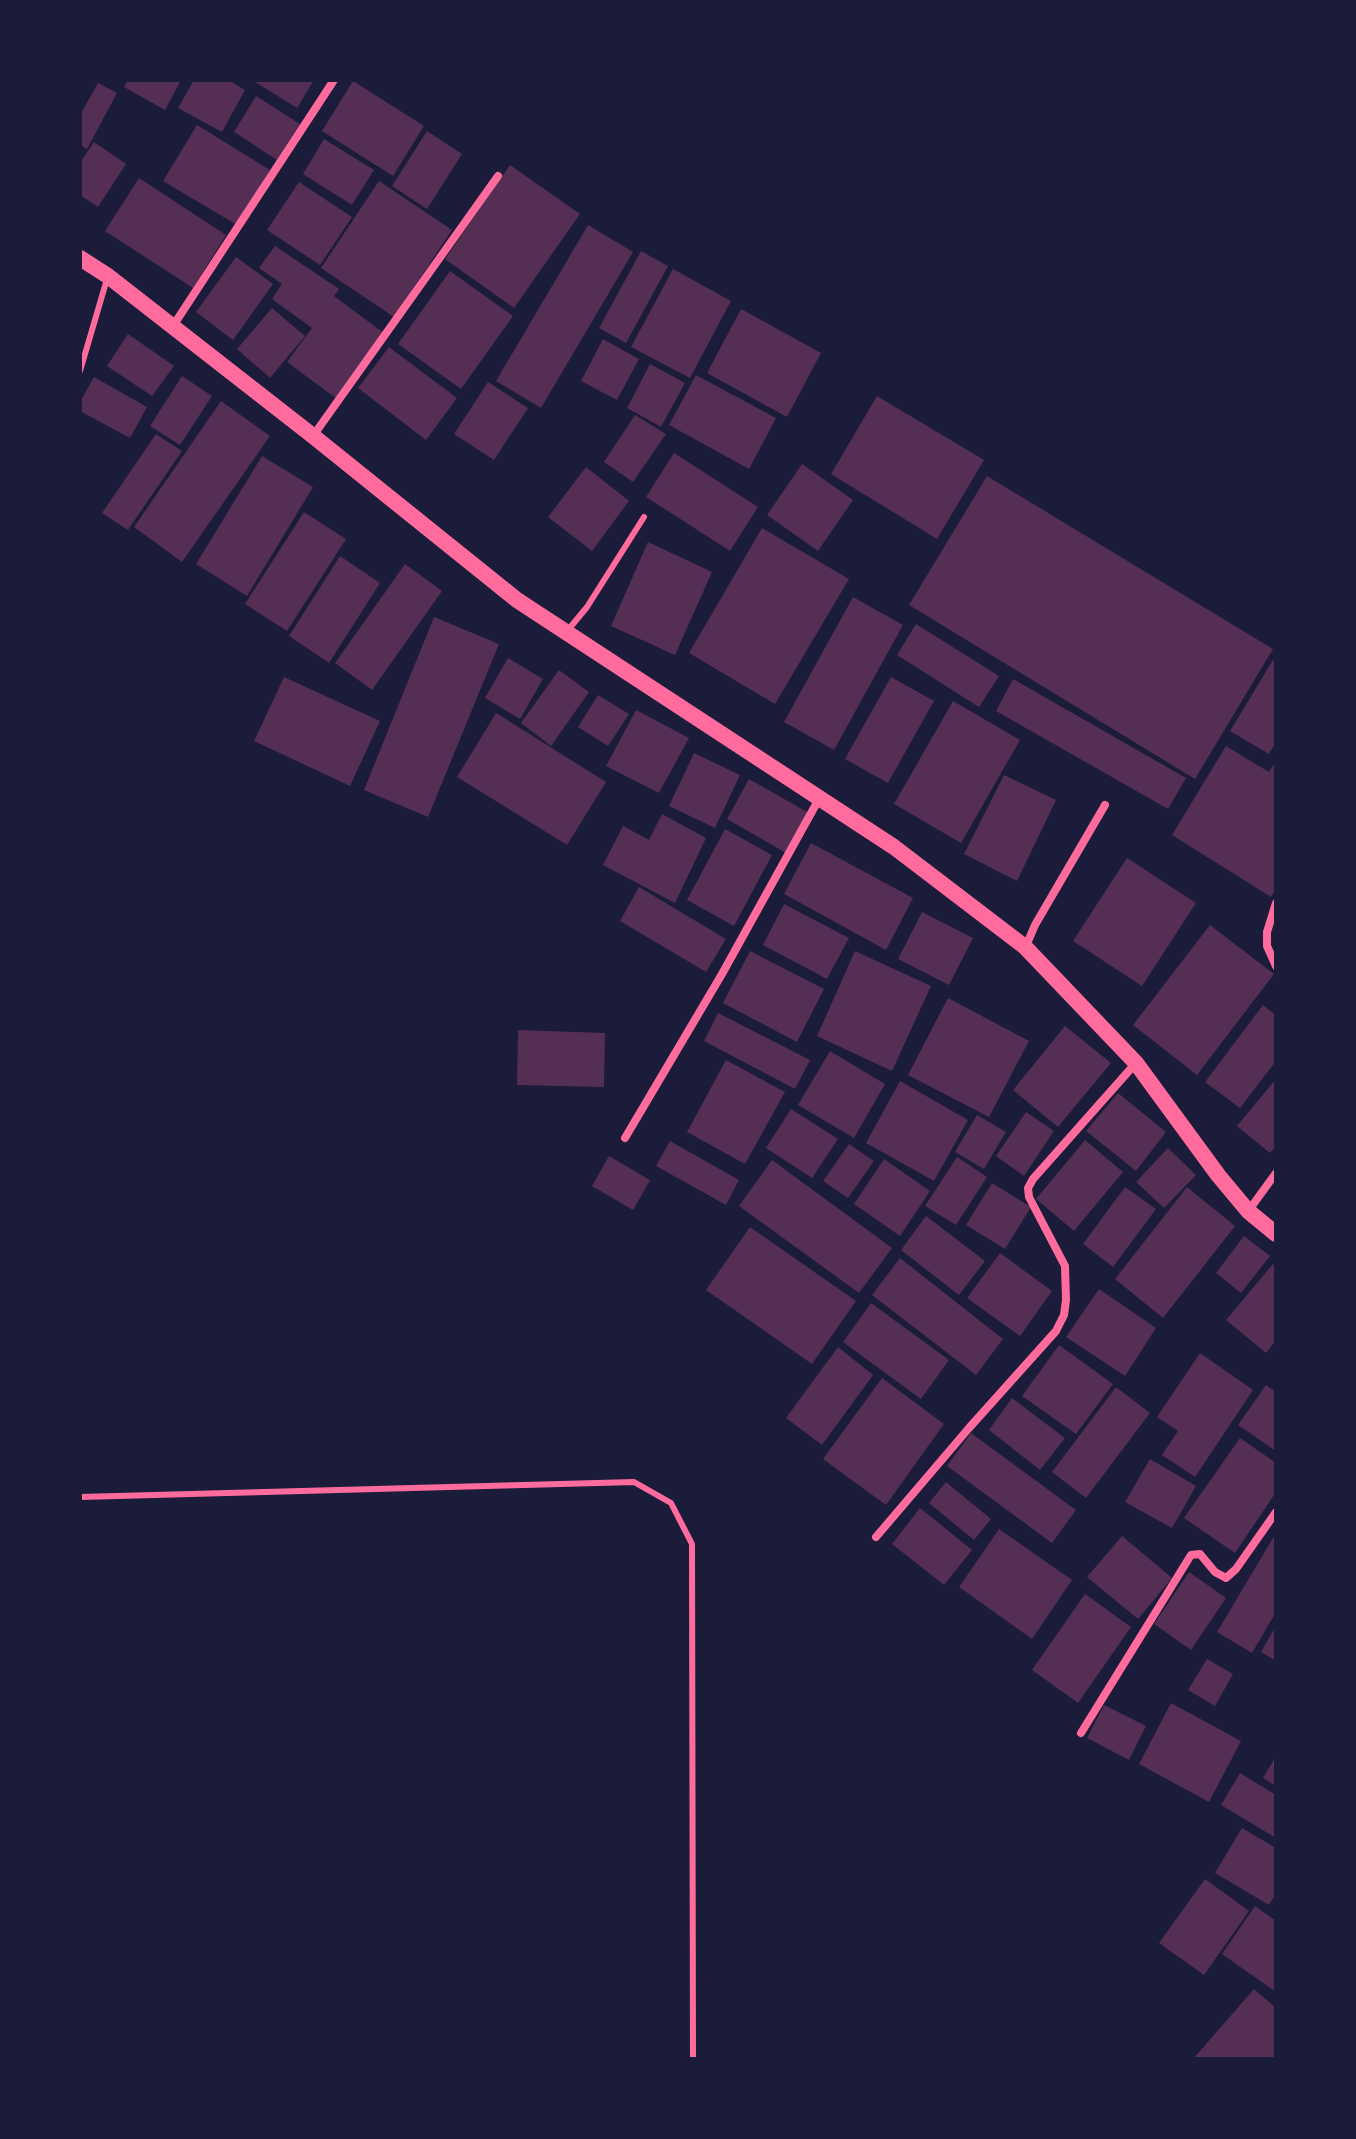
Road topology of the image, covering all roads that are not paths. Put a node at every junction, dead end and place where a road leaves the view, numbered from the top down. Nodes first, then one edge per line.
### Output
1 (334, 80) edge
2 (498, 176) dead end
3 (80, 258) edge
4 (108, 276) junction
5 (172, 327) junction
6 (80, 371) edge
7 (313, 436) junction
8 (644, 517) dead end
9 (565, 633) junction
10 (821, 797) junction
11 (1105, 805) dead end
12 (1276, 903) edge
13 (1025, 947) junction
14 (1276, 966) edge
15 (1136, 1063) junction
16 (625, 1138) dead end
17 (1276, 1173) edge
18 (1248, 1211) junction
19 (1276, 1234) edge
20 (80, 1497) edge
21 (1276, 1512) edge
22 (876, 1537) dead end
23 (1081, 1733) dead end
24 (693, 2059) edge

1 - 5 street
2 - 7 street
3 - 4 main road
4 - 5 main road
4 - 6 lane
5 - 7 main road
7 - 9 main road
8 - 9 lane
9 - 10 main road
10 - 13 main road
10 - 16 street
11 - 13 street
12 - 14 street
13 - 15 main road
15 - 18 main road
15 - 22 street
17 - 18 street
18 - 19 main road
20 - 24 lane
21 - 23 street

